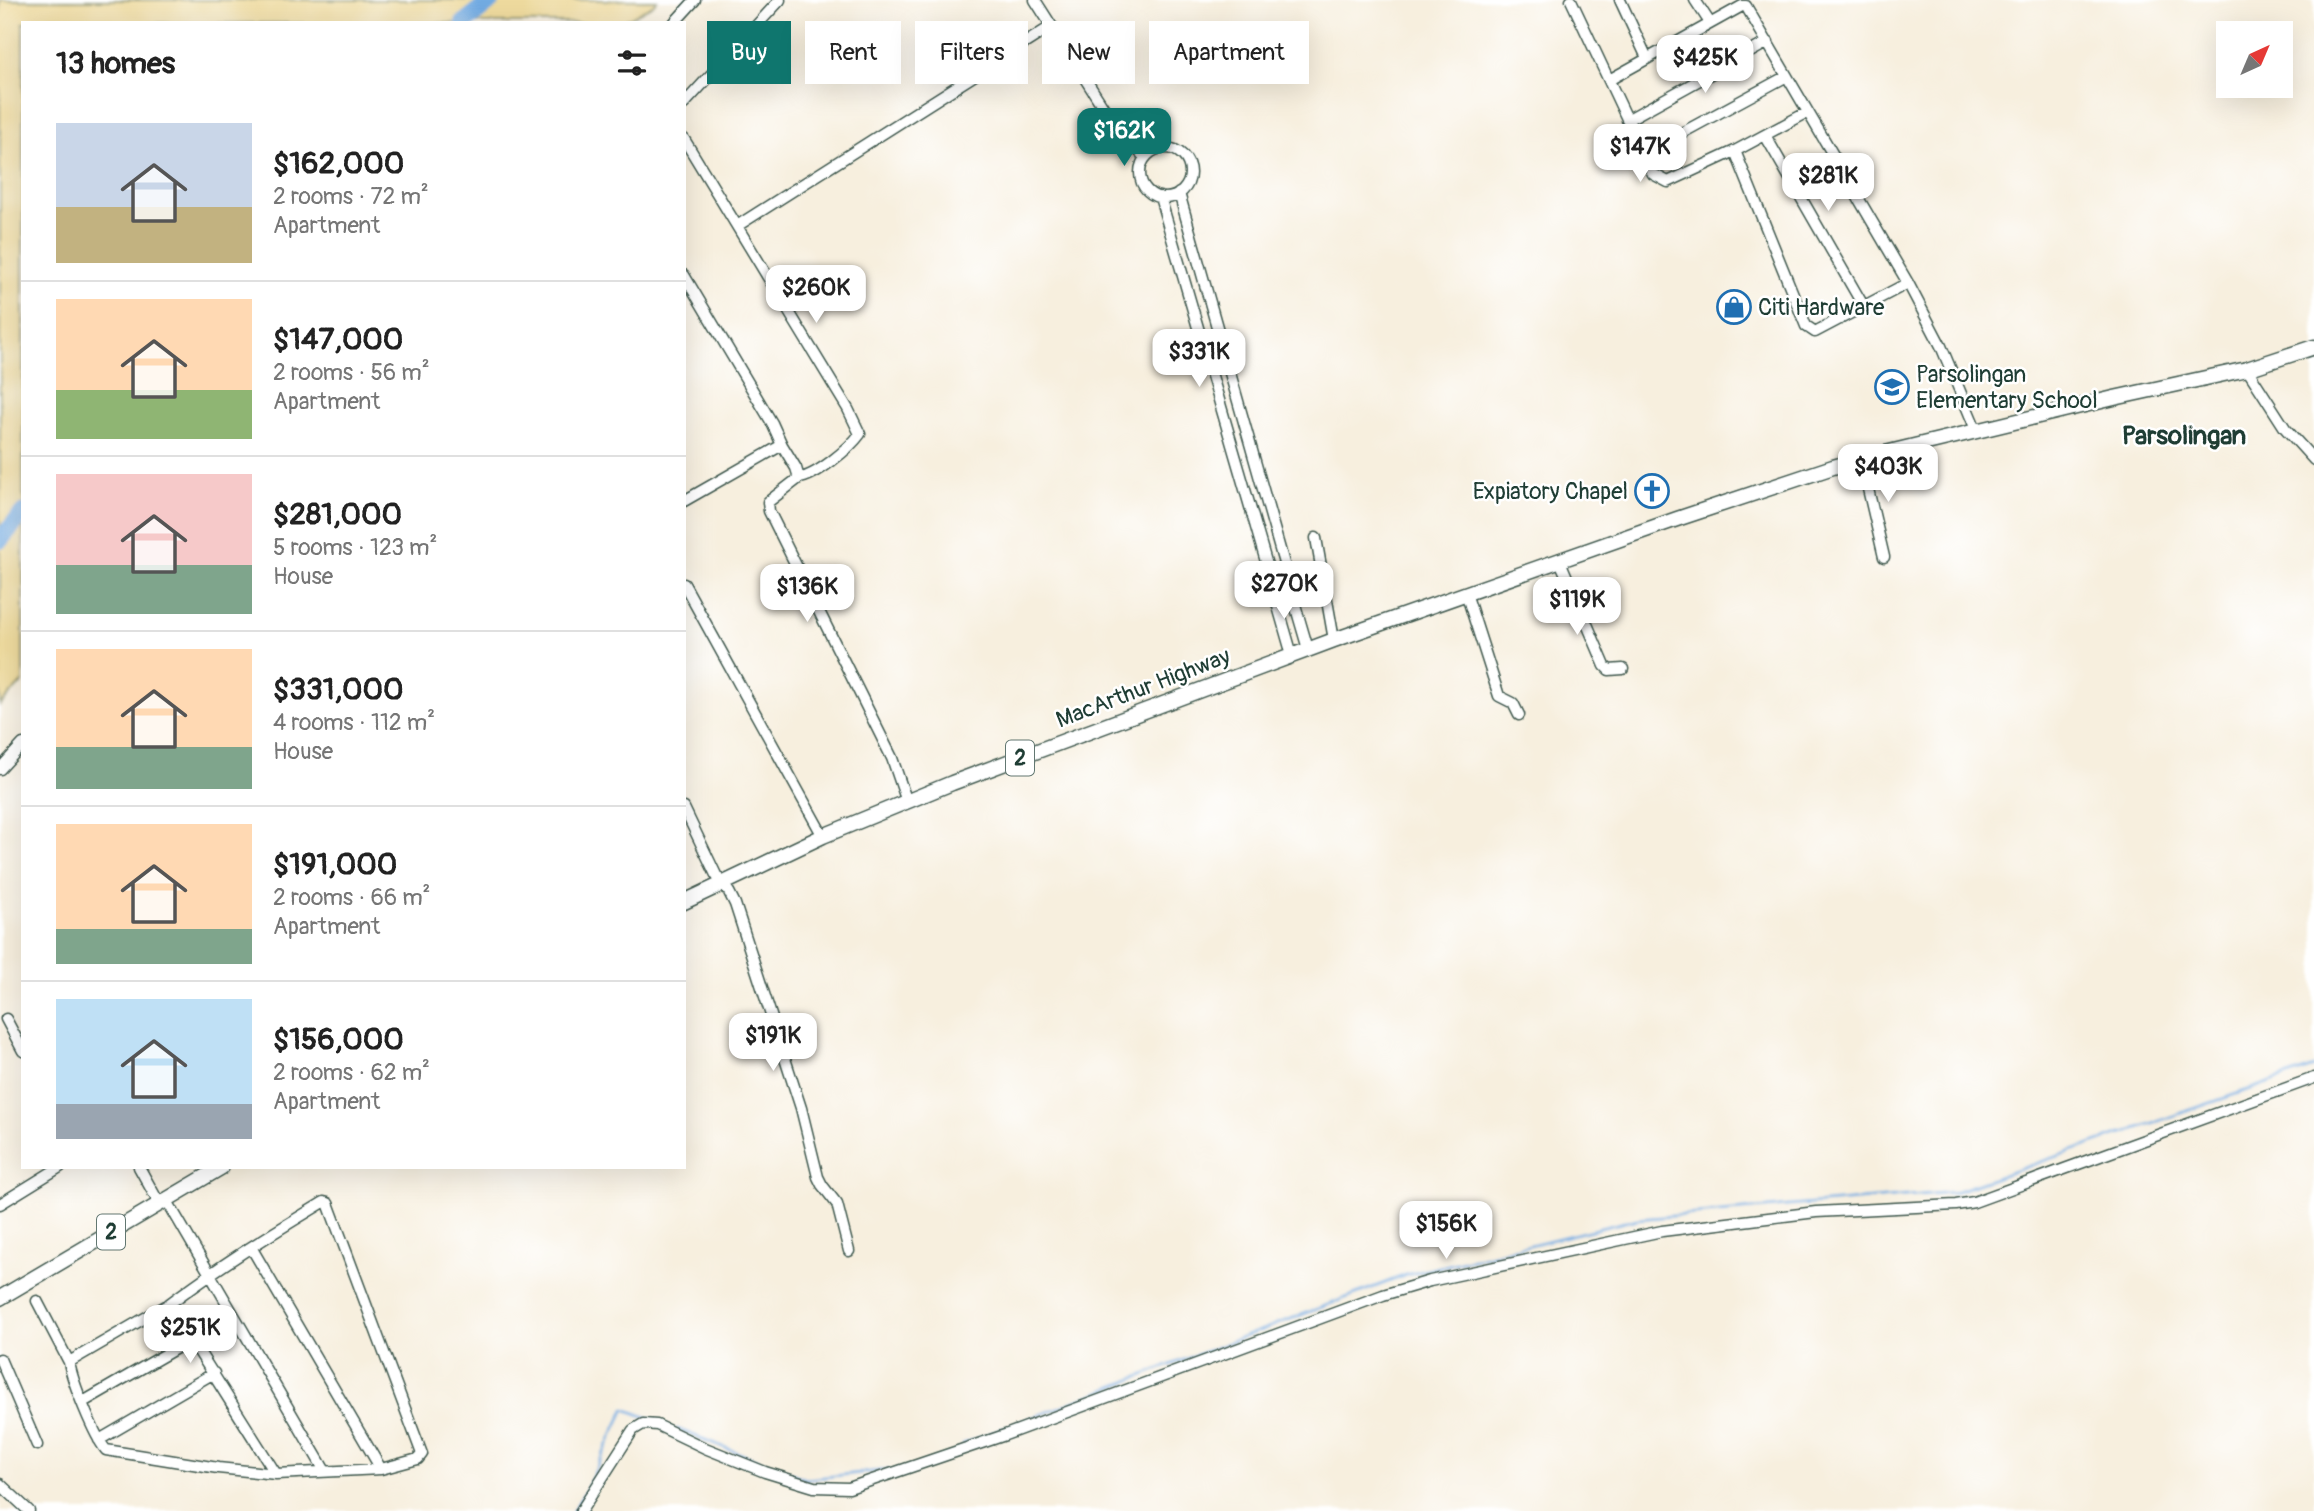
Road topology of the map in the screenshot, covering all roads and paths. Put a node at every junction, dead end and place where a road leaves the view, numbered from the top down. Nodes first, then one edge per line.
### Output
1 (695, 0) edge
2 (780, 0) edge
3 (1035, 0) edge
4 (1571, 0) edge
5 (1620, 0) edge
6 (1695, 0) edge
7 (676, 21) edge
8 (1049, 21) edge
9 (1710, 23) junction
10 (1042, 32) edge
11 (1768, 43) junction
12 (1647, 58) junction
13 (1787, 76) junction
14 (1609, 80) junction
15 (1089, 84) edge
16 (686, 102) edge
17 (1808, 112) junction
18 (1627, 120) junction
19 (1765, 135) junction
20 (686, 142) edge
21 (1735, 151) junction
22 (1643, 154) junction
23 (1145, 157) junction
24 (1179, 193) junction
25 (1160, 197) junction
26 (737, 226) junction
27 (686, 278) edge
28 (1908, 284) junction
29 (1208, 294) junction
30 (1189, 299) junction
31 (1864, 307) junction
32 (2314, 347) edge
33 (2247, 369) junction
34 (1232, 382) junction
35 (1215, 388) junction
36 (1977, 432) junction
37 (782, 445) junction
38 (1861, 459) junction
39 (2314, 460) edge
40 (1257, 468) junction
41 (1241, 476) junction
42 (799, 478) junction
43 (686, 500) edge
44 (1316, 538) dead end
45 (1884, 558) dead end
46 (1560, 561) junction
47 (1285, 567) dead end
48 (1269, 572) dead end
49 (1289, 584) dead end
50 (686, 588) edge
51 (1273, 589) dead end
52 (1466, 593) junction
53 (1334, 640) junction
54 (1308, 649) junction
55 (1292, 655) junction
56 (1623, 669) dead end
57 (1519, 715) dead end
58 (21, 746) edge
59 (0, 769) edge
60 (907, 802) junction
61 (686, 812) edge
62 (823, 836) junction
63 (723, 882) junction
64 (686, 901) edge
65 (6, 1019) dead end
66 (21, 1047) edge
67 (2314, 1078) edge
68 (57, 1169) edge
69 (140, 1169) edge
70 (219, 1169) edge
71 (163, 1201) junction
72 (0, 1203) edge
73 (251, 1247) junction
74 (849, 1251) dead end
75 (210, 1273) junction
76 (0, 1298) edge
77 (37, 1301) dead end
78 (169, 1304) junction
79 (192, 1339) junction
80 (0, 1359) edge
81 (69, 1362) junction
82 (214, 1373) junction
83 (83, 1402) junction
84 (99, 1440) junction
85 (37, 1445) dead end
86 (381, 1469) junction
87 (326, 1471) junction
88 (276, 1474) junction
89 (0, 1484) edge
90 (29, 1511) edge
91 (581, 1511) edge

1 - 7 street
2 - 16 street
3 - 8 street
4 - 14 street
5 - 12 street
6 - 9 street
9 - 11 street
9 - 12 street
10 - 26 street
11 - 13 street
11 - 18 street
12 - 14 street
13 - 17 street
13 - 22 street
14 - 18 street
15 - 23 street
17 - 19 street
17 - 28 street
18 - 22 street
19 - 21 street
19 - 31 street
20 - 26 street
21 - 22 street
21 - 31 street
23 - 24 street
23 - 25 street
24 - 25 street
24 - 29 street
25 - 30 street
26 - 42 street
27 - 37 street
28 - 31 street
28 - 36 street
29 - 30 street
29 - 34 street
30 - 35 street
32 - 33 highway, MacArthur Highway / 2
33 - 36 highway, MacArthur Highway / 2
33 - 39 street
34 - 35 street
34 - 40 street
35 - 41 street
36 - 38 highway, MacArthur Highway / 2
37 - 42 street
37 - 43 street
38 - 45 street
38 - 46 highway, MacArthur Highway / 2
40 - 41 street
40 - 47 street
41 - 48 street
42 - 60 street
44 - 53 street
46 - 52 highway, MacArthur Highway / 2
46 - 56 street
49 - 54 street
50 - 62 street
51 - 55 street
52 - 53 highway, MacArthur Highway / 2
52 - 57 street
53 - 54 highway, MacArthur Highway / 2
54 - 55 highway, MacArthur Highway / 2
55 - 60 highway, MacArthur Highway / 2
58 - 59 street
60 - 62 highway, MacArthur Highway / 2
61 - 63 street
62 - 63 highway, MacArthur Highway / 2
63 - 64 highway, MacArthur Highway / 2
63 - 74 street
65 - 66 street
67 - 91 street
68 - 72 street
69 - 71 street
70 - 71 highway, 2
71 - 75 street
71 - 76 highway, 2
73 - 75 street
73 - 86 street
73 - 86 street
75 - 78 street
75 - 87 street
77 - 81 street
78 - 79 street
78 - 81 street
79 - 82 street
79 - 83 street
80 - 85 street
81 - 83 street
82 - 84 street
82 - 88 street
83 - 84 street
84 - 88 street
86 - 87 street
87 - 88 street
89 - 90 street

